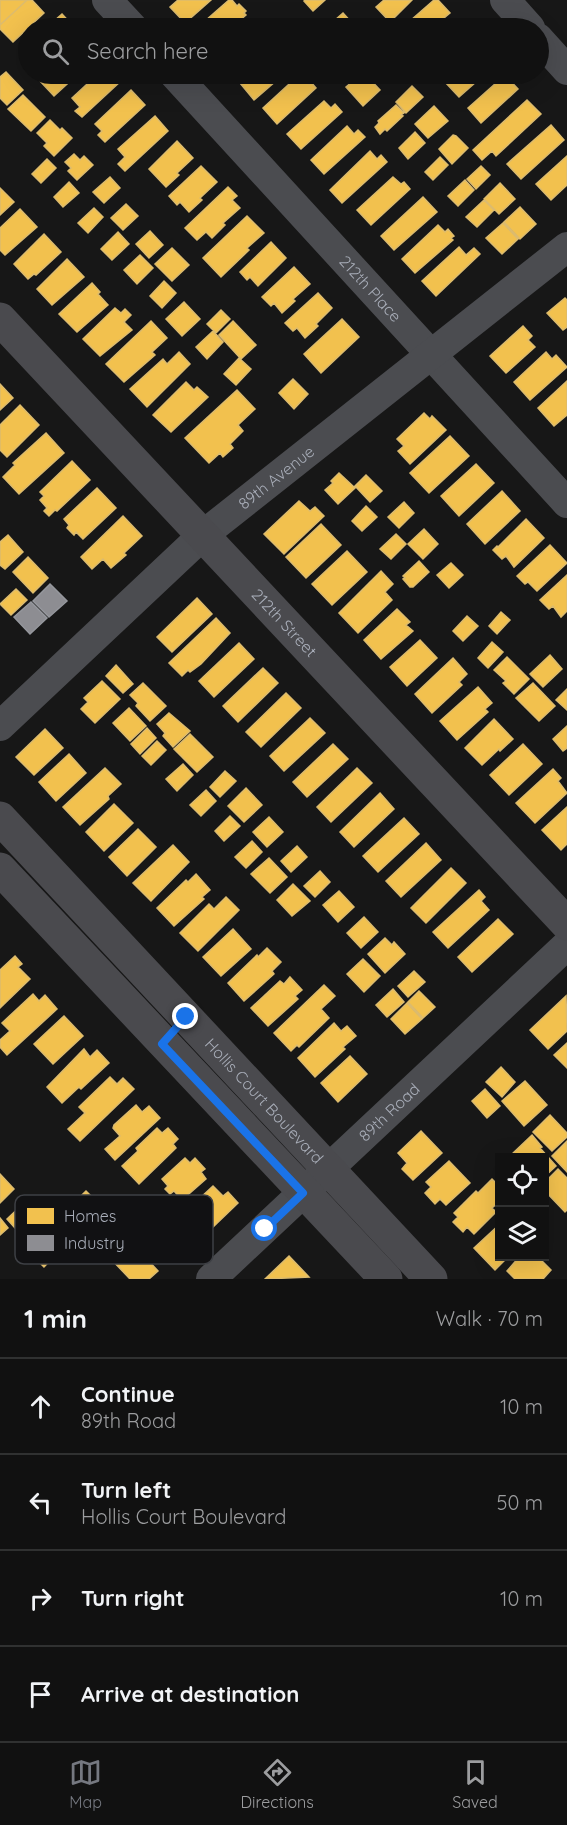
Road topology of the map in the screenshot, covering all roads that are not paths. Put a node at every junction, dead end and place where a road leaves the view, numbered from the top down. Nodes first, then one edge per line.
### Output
1 (107, 0) edge
2 (505, 0) edge
3 (124, 18) edge
4 (521, 18) edge
5 (549, 50) edge
6 (567, 70) edge
7 (183, 84) edge
8 (567, 247) edge
9 (0, 319) edge
10 (431, 354) junction
11 (567, 503) edge
12 (203, 535) junction
13 (0, 726) edge
14 (0, 818) edge
15 (0, 869) edge
16 (80, 903) junction
17 (567, 924) edge
18 (57, 930) junction
19 (567, 945) edge
20 (186, 1017) junction
21 (162, 1044) junction
22 (328, 1169) junction
23 (303, 1193) junction
24 (211, 1279) edge
25 (386, 1279) edge
26 (431, 1279) edge

1 - 3 street
2 - 4 street
5 - 6 street
7 - 10 street, 212th Place
8 - 10 street, 89th Avenue
9 - 12 main road, 212th Street
10 - 11 street, 212th Place
10 - 12 street, 89th Avenue
12 - 13 street, 89th Avenue
12 - 17 main road, 212th Street
14 - 16 main road, Hollis Court Boulevard
15 - 18 main road
16 - 18 main road
16 - 20 main road, Hollis Court Boulevard
18 - 21 main road
19 - 22 street, 89th Road
20 - 21 main road
20 - 22 main road, Hollis Court Boulevard
21 - 23 main road
22 - 23 street, 89th Road
22 - 26 main road, Hollis Court Boulevard
23 - 24 street, 89th Road
23 - 25 main road

